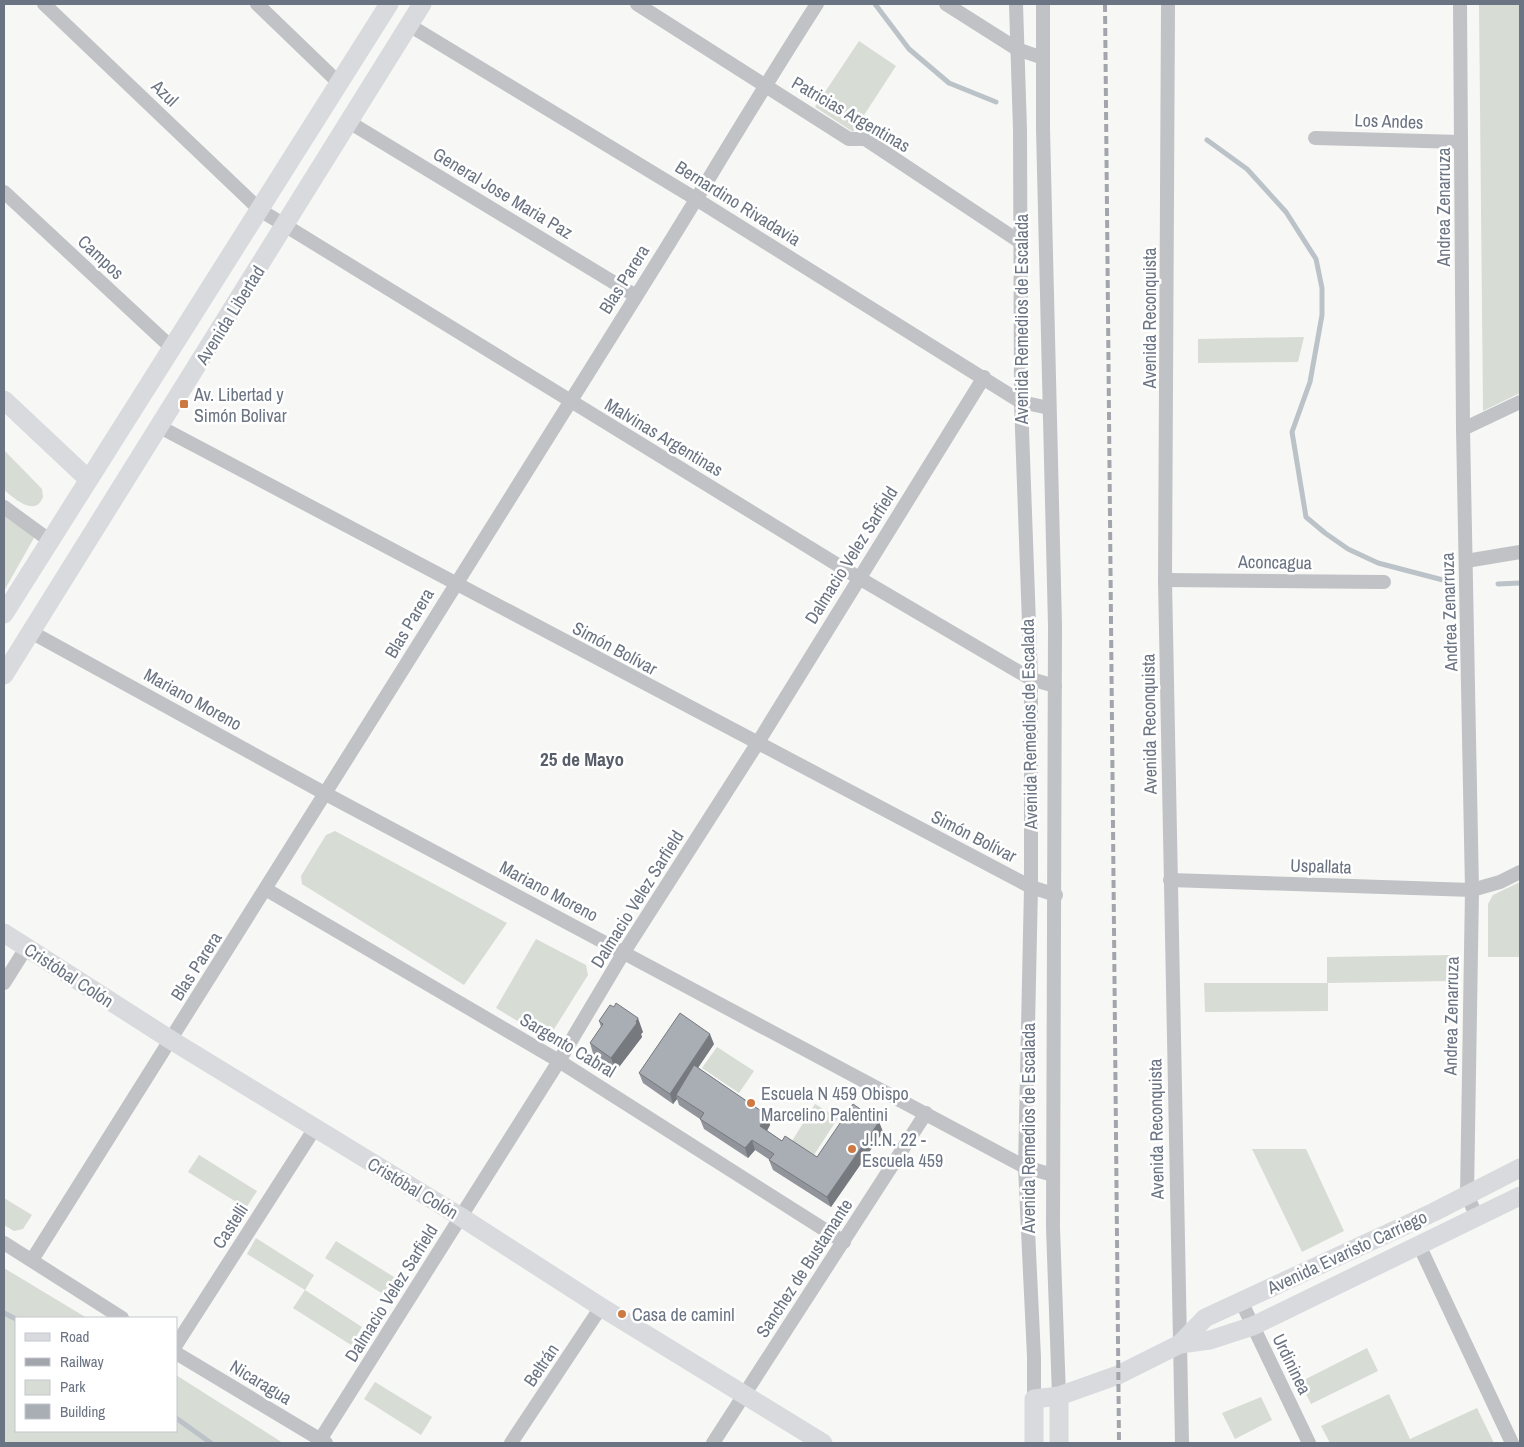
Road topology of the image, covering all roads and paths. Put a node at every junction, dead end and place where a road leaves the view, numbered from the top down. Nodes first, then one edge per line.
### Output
1 (44, 4) edge
2 (257, 4) edge
3 (389, 4) edge
4 (422, 4) edge
5 (637, 4) edge
6 (817, 4) edge
7 (946, 4) edge
8 (1016, 4) edge
9 (1043, 4) edge
10 (1168, 4) edge
11 (1460, 4) edge
12 (409, 25) junction
13 (1017, 49) junction
14 (1043, 61) junction
15 (339, 83) junction
16 (764, 86) junction
17 (349, 122) junction
18 (1315, 138) dead end
19 (1461, 142) junction
20 (4, 192) edge
21 (696, 199) junction
22 (260, 210) junction
23 (285, 226) junction
24 (1020, 242) junction
25 (636, 296) junction
26 (173, 349) junction
27 (984, 378) junction
28 (4, 400) edge
29 (569, 401) junction
30 (1021, 402) junction
31 (1520, 402) edge
32 (1049, 408) junction
33 (160, 427) junction
34 (1463, 430) junction
35 (88, 479) junction
36 (4, 507) edge
37 (49, 540) junction
38 (1520, 552) edge
39 (1466, 561) junction
40 (859, 578) junction
41 (1165, 580) junction
42 (1384, 582) dead end
43 (454, 584) junction
44 (4, 614) edge
45 (31, 632) junction
46 (4, 675) edge
47 (1030, 679) junction
48 (1055, 686) junction
49 (758, 744) junction
50 (326, 794) junction
51 (1520, 872) edge
52 (1170, 880) junction
53 (1031, 887) junction
54 (267, 890) junction
55 (1472, 890) junction
56 (1056, 894) junction
57 (4, 933) edge
58 (26, 948) junction
59 (624, 952) junction
60 (4, 983) edge
61 (171, 1040) junction
62 (560, 1061) junction
63 (926, 1113) junction
64 (315, 1128) junction
65 (1025, 1167) junction
66 (1520, 1168) edge
67 (1053, 1176) junction
68 (1467, 1195) junction
69 (1520, 1196) edge
70 (461, 1217) junction
71 (1477, 1217) junction
72 (844, 1242) junction
73 (4, 1243) edge
74 (1419, 1245) junction
75 (32, 1260) junction
76 (1240, 1301) junction
77 (601, 1307) junction
78 (120, 1317) edge
79 (1252, 1326) junction
80 (178, 1342) edge
81 (1180, 1344) junction
82 (178, 1354) edge
83 (744, 1394) junction
84 (1059, 1396) junction
85 (1034, 1399) junction
86 (323, 1441) edge
87 (511, 1443) edge
88 (713, 1443) edge
89 (823, 1443) edge
90 (1034, 1443) edge
91 (1060, 1443) edge
92 (1182, 1443) edge
93 (1309, 1443) edge
94 (1512, 1443) edge

1 - 22 street, Azul
2 - 15 street
3 - 15 street, Avenida Libertad
4 - 12 street, Avenida Libertad
5 - 16 street, Patricias Argentinas
6 - 16 street, Blas Parera
7 - 13 street
8 - 13 street, Avenida Remedios de Escalada
9 - 14 street, Avenida Remedios de Escalada
10 - 41 street, Avenida Reconquista
11 - 19 street, Andrea Zenarruza
12 - 17 street, Avenida Libertad
12 - 21 street, Bernardino Rivadavia
13 - 14 street
13 - 24 street, Avenida Remedios de Escalada
14 - 32 street, Avenida Remedios de Escalada
15 - 22 street, Avenida Libertad
16 - 21 street, Blas Parera
16 - 24 street, Patricias Argentinas
17 - 23 street, Avenida Libertad
17 - 25 street, General Jose Maria Paz
18 - 19 street, Los Andes
19 - 34 street, Andrea Zenarruza
20 - 26 street, Campos
21 - 25 street, Blas Parera
21 - 27 street, Bernardino Rivadavia
22 - 23 street, Malvinas Argentinas
22 - 26 street, Avenida Libertad
23 - 29 street, Malvinas Argentinas
23 - 33 street, Avenida Libertad
24 - 30 street, Avenida Remedios de Escalada
25 - 29 street, Blas Parera
26 - 35 street, Avenida Libertad
27 - 30 street, Bernardino Rivadavia
27 - 40 street, Dalmacio Velez Sarfield
28 - 35 street
29 - 40 street, Malvinas Argentinas
29 - 43 street, Blas Parera
30 - 32 street, Bernardino Rivadavia
30 - 47 street, Avenida Remedios de Escalada
31 - 34 street
32 - 48 street, Avenida Remedios de Escalada
33 - 43 street, Simón Bolívar
33 - 45 street, Avenida Libertad
34 - 39 street, Andrea Zenarruza
35 - 37 street, Avenida Libertad
36 - 37 street
37 - 44 street, Avenida Libertad
38 - 39 street
39 - 55 street, Andrea Zenarruza
40 - 47 street, Malvinas Argentinas
40 - 49 street, Dalmacio Velez Sarfield
41 - 42 street, Aconcagua
41 - 52 street, Avenida Reconquista
43 - 49 street, Simón Bolívar
43 - 50 street, Blas Parera
45 - 46 street, Avenida Libertad
45 - 50 street, Mariano Moreno
47 - 48 street, Malvinas Argentinas
47 - 53 street, Avenida Remedios de Escalada
48 - 56 street, Avenida Remedios de Escalada
49 - 53 street, Simón Bolívar
49 - 59 street, Dalmacio Velez Sarfield
50 - 54 street, Blas Parera
50 - 59 street, Mariano Moreno
51 - 55 street, Uspallata
52 - 55 street, Uspallata
52 - 81 street, Avenida Reconquista
53 - 56 street, Simón Bolívar
53 - 65 street, Avenida Remedios de Escalada
54 - 61 street, Blas Parera
54 - 62 street, Sargento Cabral
55 - 68 street, Andrea Zenarruza
56 - 67 street, Avenida Remedios de Escalada
57 - 58 street, Cristóbal Colón
58 - 60 street
58 - 61 street, Cristóbal Colón
59 - 62 street, Dalmacio Velez Sarfield
59 - 63 street, Mariano Moreno
61 - 64 street, Cristóbal Colón
61 - 75 street, Blas Parera
62 - 70 street, Dalmacio Velez Sarfield
62 - 72 street, Sargento Cabral
63 - 65 street, Mariano Moreno
63 - 72 street, Sanchez de Bustamante
64 - 70 street, Cristóbal Colón
64 - 80 street, Castelli
65 - 67 street, Mariano Moreno
65 - 85 street, Avenida Remedios de Escalada
66 - 68 street, Avenida Evaristo Carriego
67 - 84 street, Avenida Remedios de Escalada
68 - 71 street, Andrea Zenarruza
68 - 76 street, Avenida Evaristo Carriego
69 - 71 street, Avenida Evaristo Carriego
70 - 77 street, Cristóbal Colón
70 - 86 street, Dalmacio Velez Sarfield
71 - 74 street, Avenida Evaristo Carriego
72 - 83 street, Sanchez de Bustamante
73 - 75 street
74 - 79 street, Avenida Evaristo Carriego
74 - 94 street
75 - 78 street
76 - 79 street, Urdininea
76 - 81 street, Avenida Evaristo Carriego
77 - 83 street, Cristóbal Colón
77 - 87 street, Beltrán
79 - 81 street, Avenida Evaristo Carriego
79 - 93 street, Urdininea
81 - 84 street, Avenida Evaristo Carriego
81 - 92 street, Avenida Reconquista
82 - 86 street, Nicaragua
83 - 88 street, Sanchez de Bustamante
83 - 89 street, Cristóbal Colón
84 - 85 street, Avenida Evaristo Carriego
84 - 91 street, Avenida Remedios de Escalada
85 - 90 street, Avenida Remedios de Escalada

